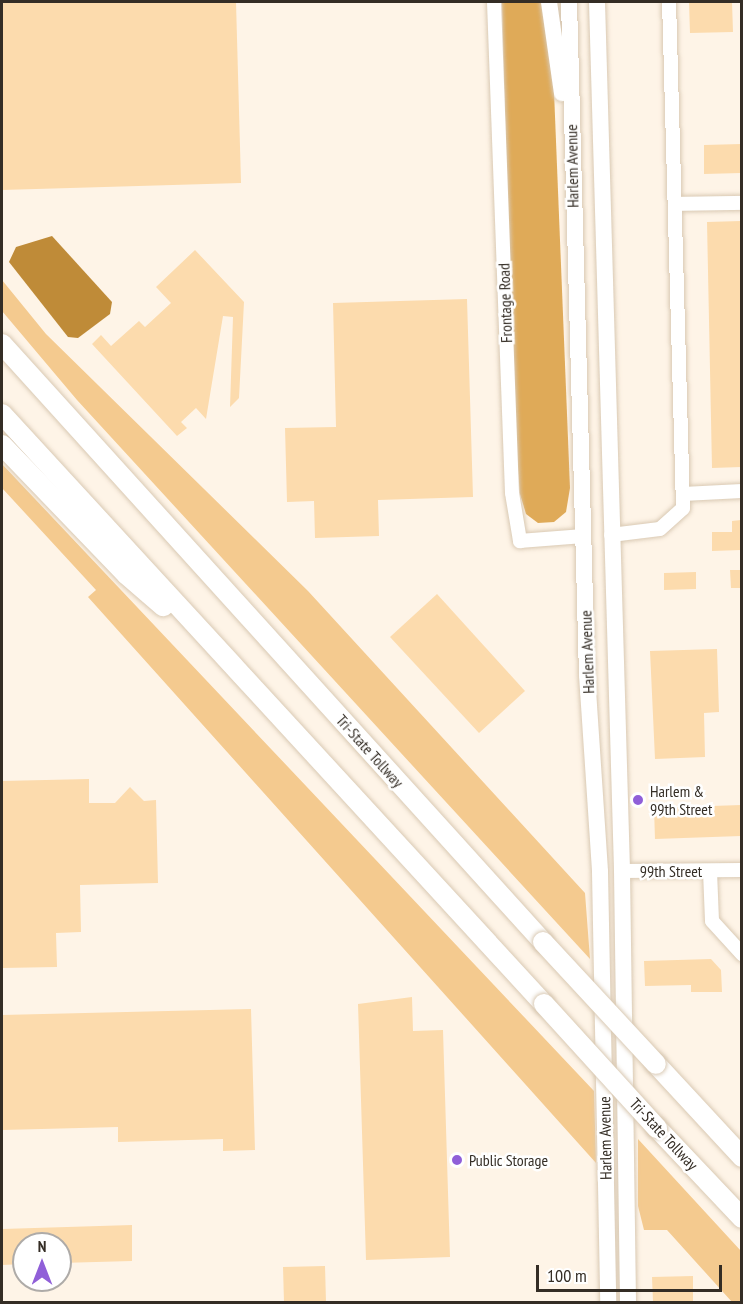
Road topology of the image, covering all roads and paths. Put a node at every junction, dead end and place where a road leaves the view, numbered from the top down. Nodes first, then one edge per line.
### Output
1 (494, 2) edge
2 (549, 2) edge
3 (569, 2) edge
4 (597, 2) edge
5 (669, 2) edge
6 (571, 167) junction
7 (741, 203) edge
8 (676, 204) junction
9 (2, 344) edge
10 (2, 414) edge
11 (2, 445) edge
12 (741, 492) edge
13 (683, 494) junction
14 (611, 535) junction
15 (583, 536) junction
16 (226, 660) junction
17 (741, 870) edge
18 (622, 871) junction
19 (710, 871) junction
20 (600, 872) junction
21 (741, 954) edge
22 (741, 1157) edge
23 (741, 1218) edge
24 (608, 1302) edge
25 (628, 1302) edge

1 - 15 street, Frontage Road
2 - 6 main road
3 - 6 main road, Harlem Avenue
4 - 14 main road, Harlem Avenue
5 - 8 street
6 - 15 main road, Harlem Avenue
7 - 8 street
8 - 13 street
9 - 22 highway, Tri-State Tollway, bridge
10 - 16 highway, Tri-State Tollway
11 - 16 highway
12 - 13 street
13 - 14 street
14 - 18 main road, Harlem Avenue
15 - 20 main road, Harlem Avenue
16 - 23 highway, Tri-State Tollway, bridge
17 - 19 street, 99th Street
18 - 19 street, 99th Street
18 - 20 main road, 99th Street
18 - 25 main road, Harlem Avenue
19 - 21 street
20 - 24 main road, Harlem Avenue

